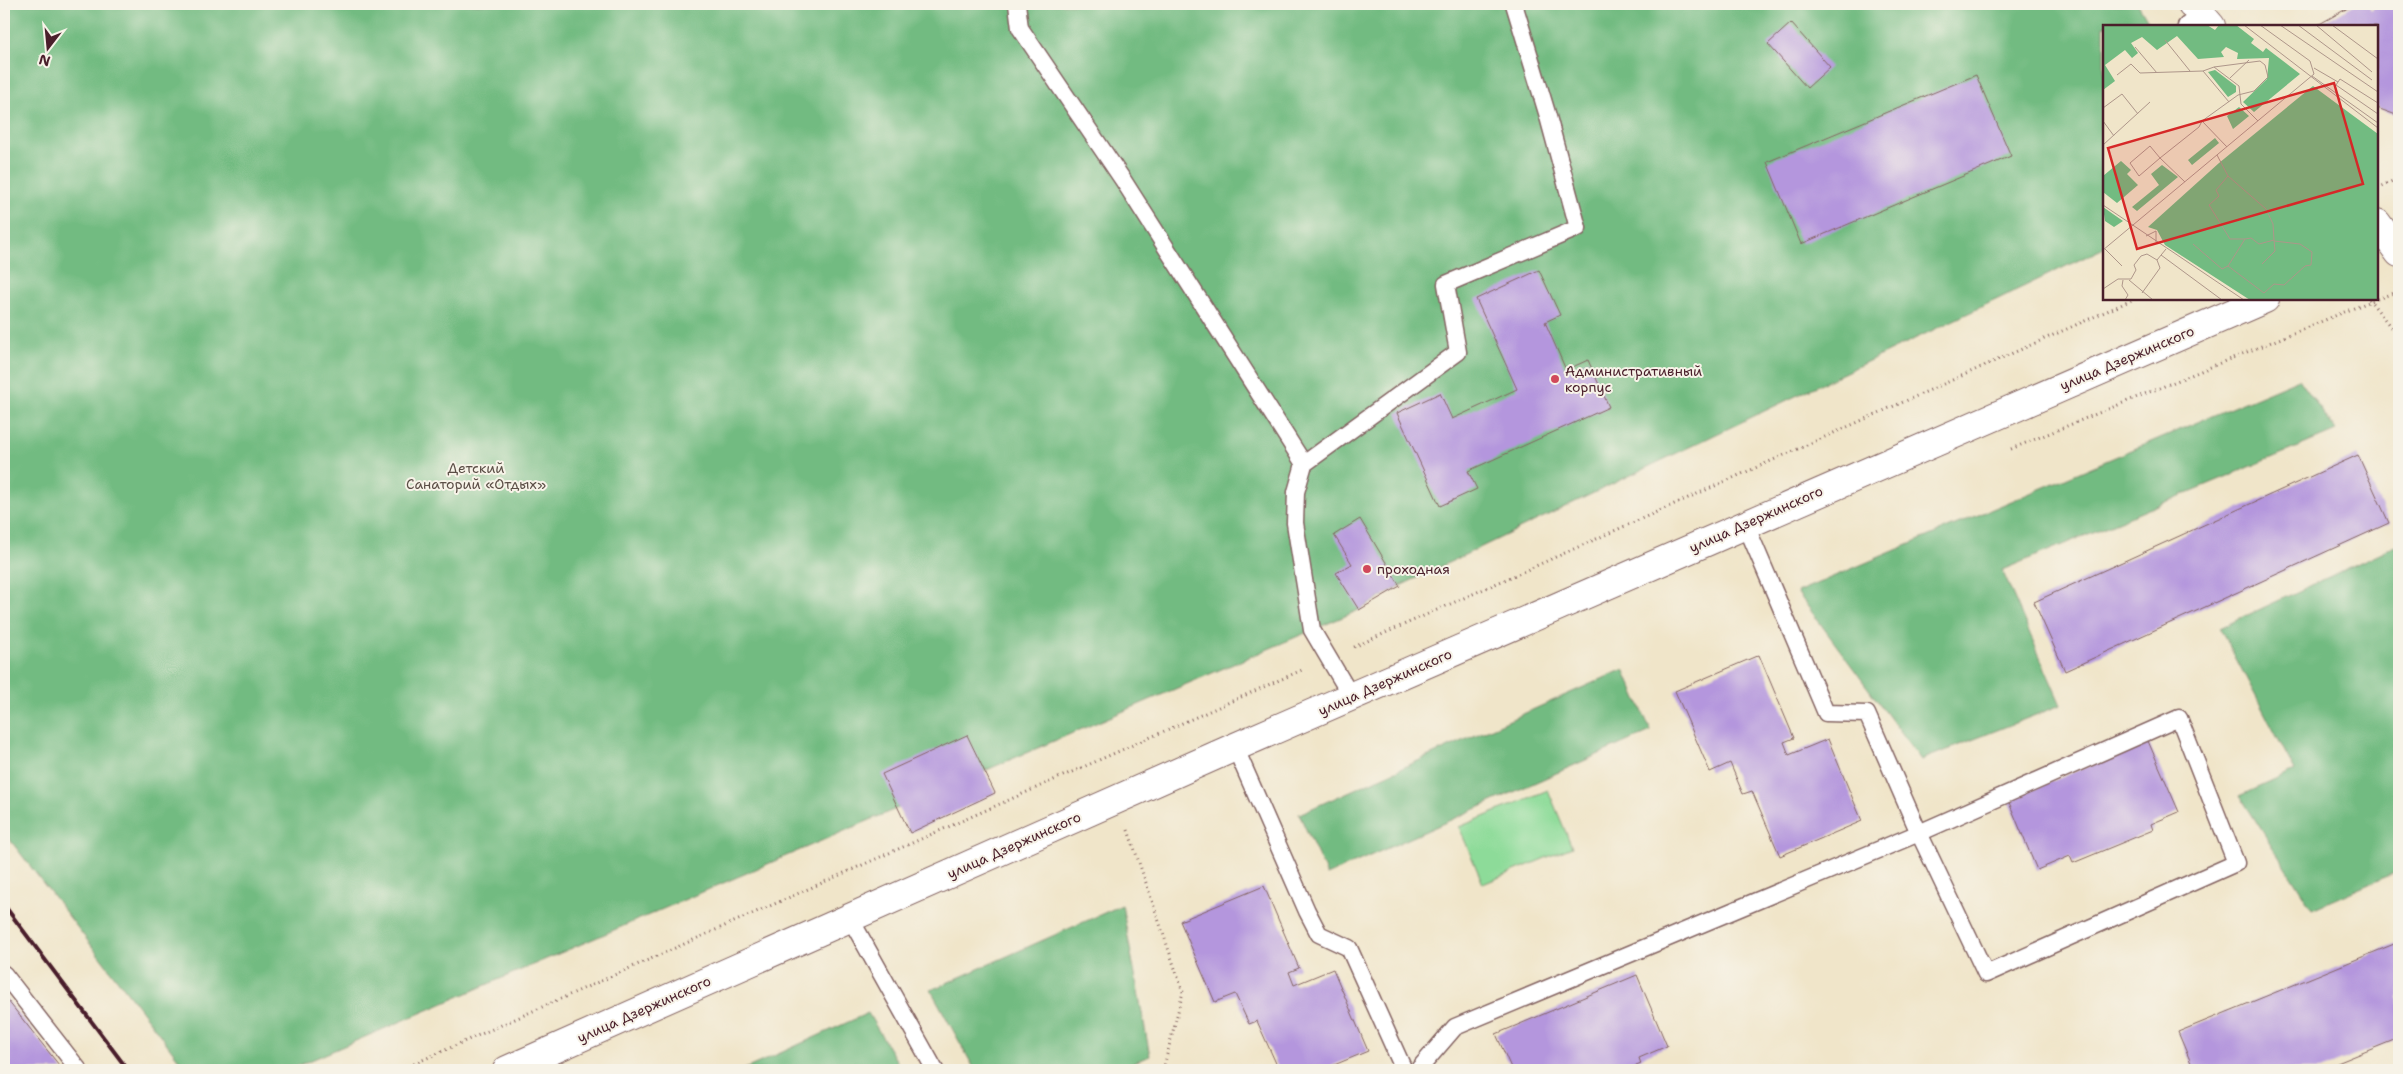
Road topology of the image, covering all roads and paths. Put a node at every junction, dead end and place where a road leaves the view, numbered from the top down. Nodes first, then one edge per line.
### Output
1 (1017, 4) edge
2 (1514, 4) edge
3 (2399, 178) edge
4 (2378, 187) edge
5 (2399, 291) edge
6 (2378, 299) edge
7 (2132, 300) edge
8 (2263, 300) edge
9 (2371, 300) edge
10 (2399, 338) edge
11 (1304, 464) junction
12 (1745, 524) junction
13 (1329, 658) junction
14 (1351, 696) junction
15 (1235, 747) junction
16 (1128, 829) dead end
17 (1919, 833) junction
18 (850, 918) junction
19 (4, 974) edge
20 (78, 1070) edge
21 (400, 1070) edge
22 (507, 1070) edge
23 (935, 1070) edge
24 (1163, 1070) edge
25 (1404, 1070) edge
26 (1418, 1070) edge

1 - 11 lane
2 - 11 lane
3 - 4 path
5 - 6 path
7 - 13 path
8 - 12 main road, улица Дзержинского
9 - 10 path
11 - 13 lane
12 - 14 main road, улица Дзержинского
12 - 17 lane
13 - 14 lane
13 - 21 path
14 - 15 main road, улица Дзержинского
15 - 18 main road, улица Дзержинского
15 - 25 lane
16 - 24 path
17 - 17 lane
17 - 26 lane
18 - 22 main road, улица Дзержинского
18 - 23 lane
19 - 20 lane

